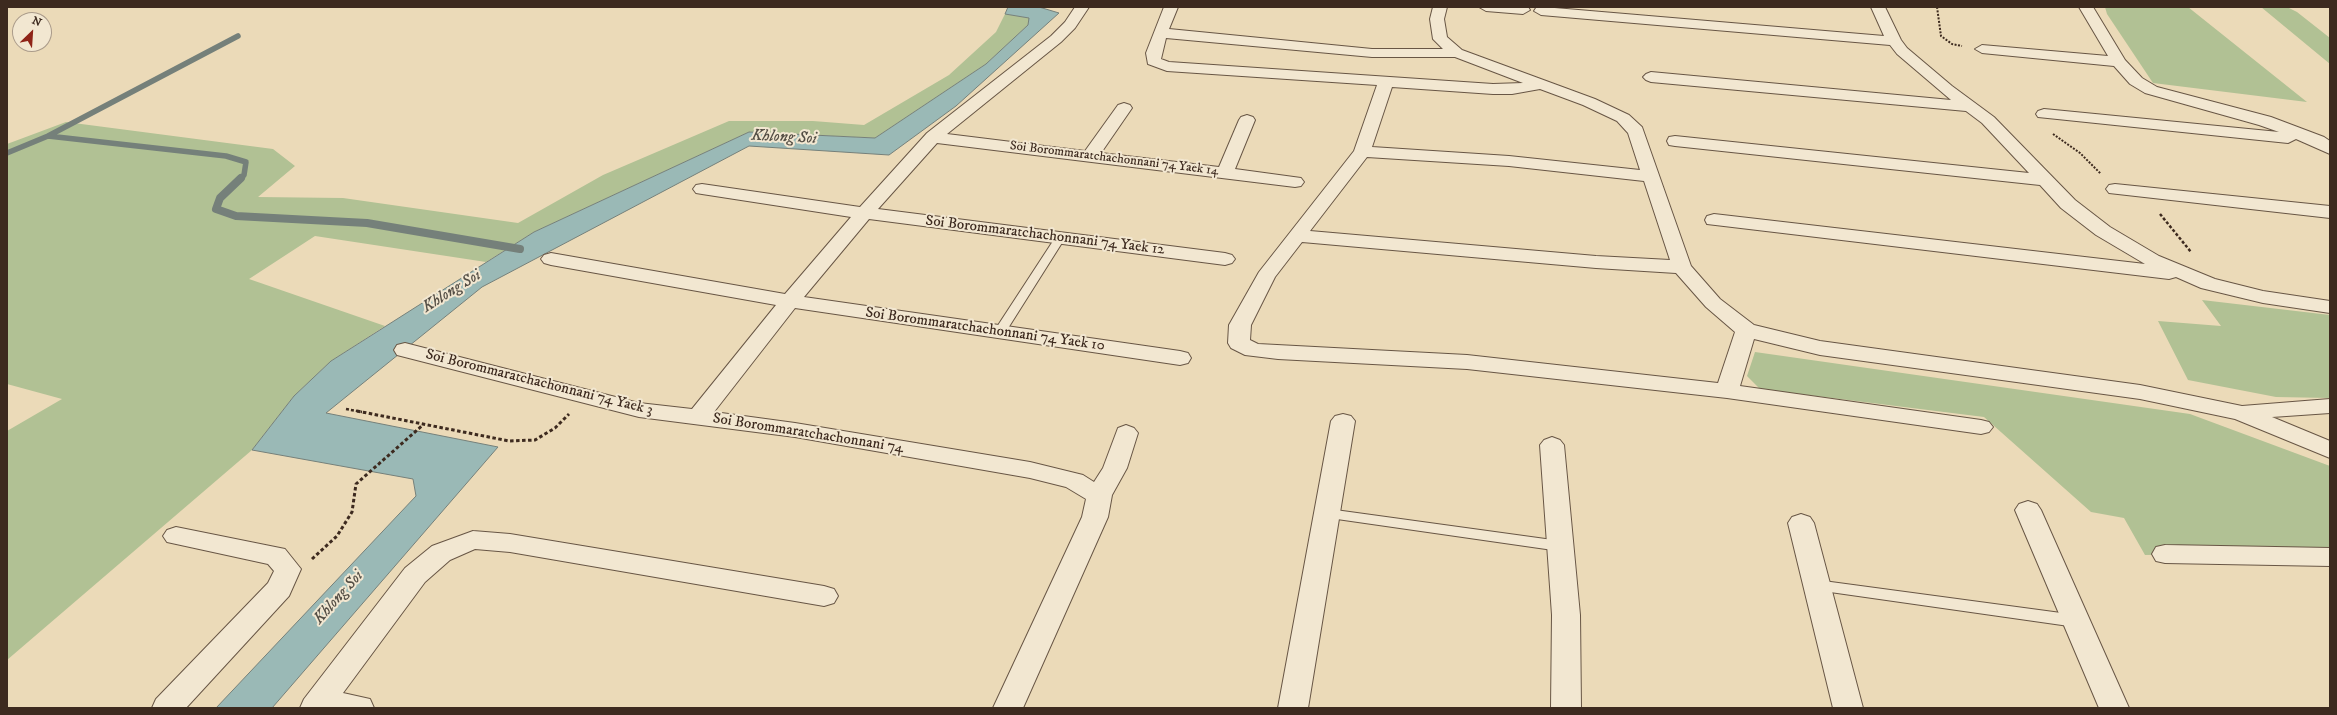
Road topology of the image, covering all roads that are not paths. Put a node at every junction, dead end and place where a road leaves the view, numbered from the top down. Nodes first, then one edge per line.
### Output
1 (1082, 7) edge
2 (1171, 7) edge
3 (1440, 7) edge
4 (1486, 7) edge
5 (1878, 7) edge
6 (2083, 8) edge
7 (1523, 10) dead end
8 (1541, 11) dead end
9 (1160, 33) junction
10 (1894, 41) junction
11 (1982, 49) road end
12 (1457, 53) junction
13 (2119, 62) junction
14 (1651, 77) dead end
15 (1386, 82) junction
16 (1540, 84) junction
17 (1124, 108) dead end
18 (1974, 108) junction
19 (2044, 114) road end
20 (1247, 120) dead end
21 (933, 137) junction
22 (1676, 142) dead end
23 (2324, 145) edge
24 (1362, 152) junction
25 (1090, 156) junction
26 (1225, 173) junction
27 (1652, 177) junction
28 (2046, 180) junction
29 (1295, 182) dead end
30 (702, 189) dead end
31 (2115, 189) road end
32 (2330, 212) edge
33 (864, 213) junction
34 (1714, 220) dead end
35 (1296, 236) junction
36 (1060, 238) junction
37 (551, 259) dead end
38 (1225, 259) dead end
39 (1682, 267) junction
40 (2189, 276) junction
41 (790, 301) junction
42 (2330, 307) edge
43 (1746, 330) junction
44 (999, 333) junction
45 (405, 350) dead end
46 (1180, 358) dead end
47 (1727, 391) junction
48 (2330, 406) edge
49 (2241, 413) junction
50 (698, 417) junction
51 (1343, 421) dead end
52 (1981, 427) dead end
53 (1126, 434) dead end
54 (1552, 445) dead end
55 (2330, 450) edge
56 (1099, 495) junction
57 (2028, 510) dead end
58 (1328, 514) junction
59 (1801, 523) dead end
60 (176, 536) dead end
61 (1560, 546) junction
62 (2165, 554) dead end
63 (2330, 557) edge
64 (1816, 586) junction
65 (824, 596) dead end
66 (2076, 621) junction
67 (319, 704) edge
68 (167, 708) edge
69 (359, 708) edge
70 (1008, 708) edge
71 (1293, 708) edge
72 (1566, 708) edge
73 (1848, 708) edge
74 (2114, 708) edge

1 - 21 street, Soi Borommaratchachonnani 74
2 - 9 street
3 - 12 street
4 - 7 street
5 - 10 street
6 - 13 street
8 - 10 street
9 - 12 street
9 - 15 street
10 - 18 street
11 - 13 street
12 - 16 street
13 - 23 street
14 - 18 street
15 - 16 street
15 - 24 street
16 - 27 street
17 - 25 street
18 - 28 street
19 - 23 street
20 - 26 street
21 - 25 street, Soi Borommaratchachonnani 74 Yaek 14
21 - 33 street, Soi Borommaratchachonnani 74
22 - 28 street
24 - 27 street
24 - 35 street
25 - 26 street, Soi Borommaratchachonnani 74 Yaek 14
26 - 29 street, Soi Borommaratchachonnani 74 Yaek 14
27 - 39 street
28 - 40 street
30 - 33 street, Soi Borommaratchachonnani 74 Yaek 12
31 - 32 street
33 - 36 street, Soi Borommaratchachonnani 74 Yaek 12
33 - 41 street, Soi Borommaratchachonnani 74
34 - 40 street
35 - 39 street
35 - 47 street
36 - 38 street, Soi Borommaratchachonnani 74 Yaek 12
36 - 44 lane
37 - 41 street, Soi Borommaratchachonnani 74 Yaek 10
39 - 43 street
40 - 42 street
41 - 44 street, Soi Borommaratchachonnani 74 Yaek 10
41 - 50 street, Soi Borommaratchachonnani 74
43 - 47 street
43 - 49 street
44 - 46 street, Soi Borommaratchachonnani 74 Yaek 10
45 - 50 street, Soi Borommaratchachonnani 74 Yaek 3
47 - 52 street
48 - 49 street
49 - 55 street
50 - 56 street, Soi Borommaratchachonnani 74
51 - 58 street
53 - 56 street
54 - 61 street
56 - 70 street
57 - 66 street
58 - 61 lane
58 - 71 street
59 - 64 street
60 - 68 street
61 - 72 street
62 - 63 street
64 - 66 lane
64 - 73 street
65 - 67 street
66 - 74 street
67 - 69 street

